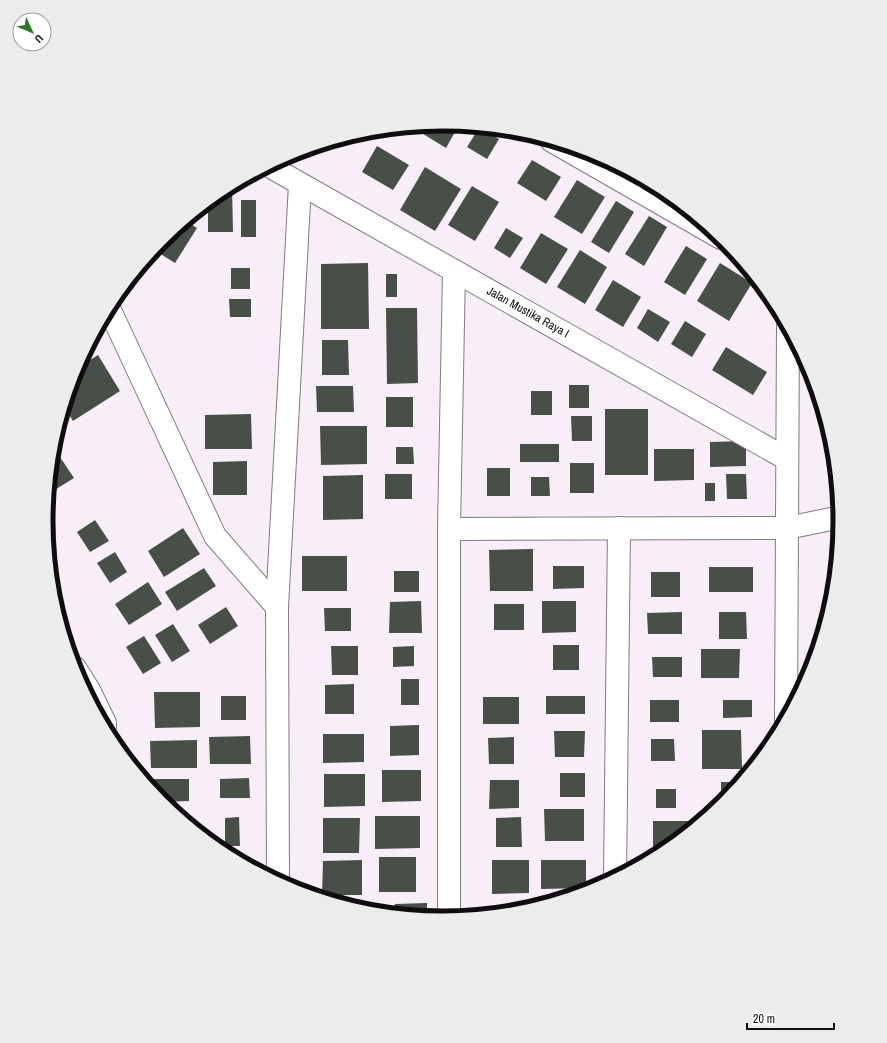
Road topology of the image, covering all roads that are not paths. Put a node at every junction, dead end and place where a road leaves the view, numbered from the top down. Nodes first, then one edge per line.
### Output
1 (576, 154) edge
2 (275, 169) edge
3 (300, 184) junction
4 (692, 221) edge
5 (454, 271) junction
6 (112, 315) edge
7 (793, 347) edge
8 (798, 367) edge
9 (787, 459) junction
10 (834, 518) edge
11 (619, 528) junction
12 (787, 528) junction
13 (449, 529) junction
14 (277, 607) junction
15 (786, 709) edge
16 (615, 872) edge
17 (278, 875) edge
18 (449, 912) edge

1 - 4 street
2 - 3 street, Jalan Mustika Raya I
3 - 5 street, Jalan Mustika Raya I
3 - 14 street
5 - 9 street, Jalan Mustika Raya I
5 - 13 street
6 - 14 street
7 - 8 street
8 - 9 street
9 - 12 street
10 - 12 street
11 - 12 street
11 - 13 street
11 - 16 street
12 - 15 street
13 - 18 street
14 - 17 street

